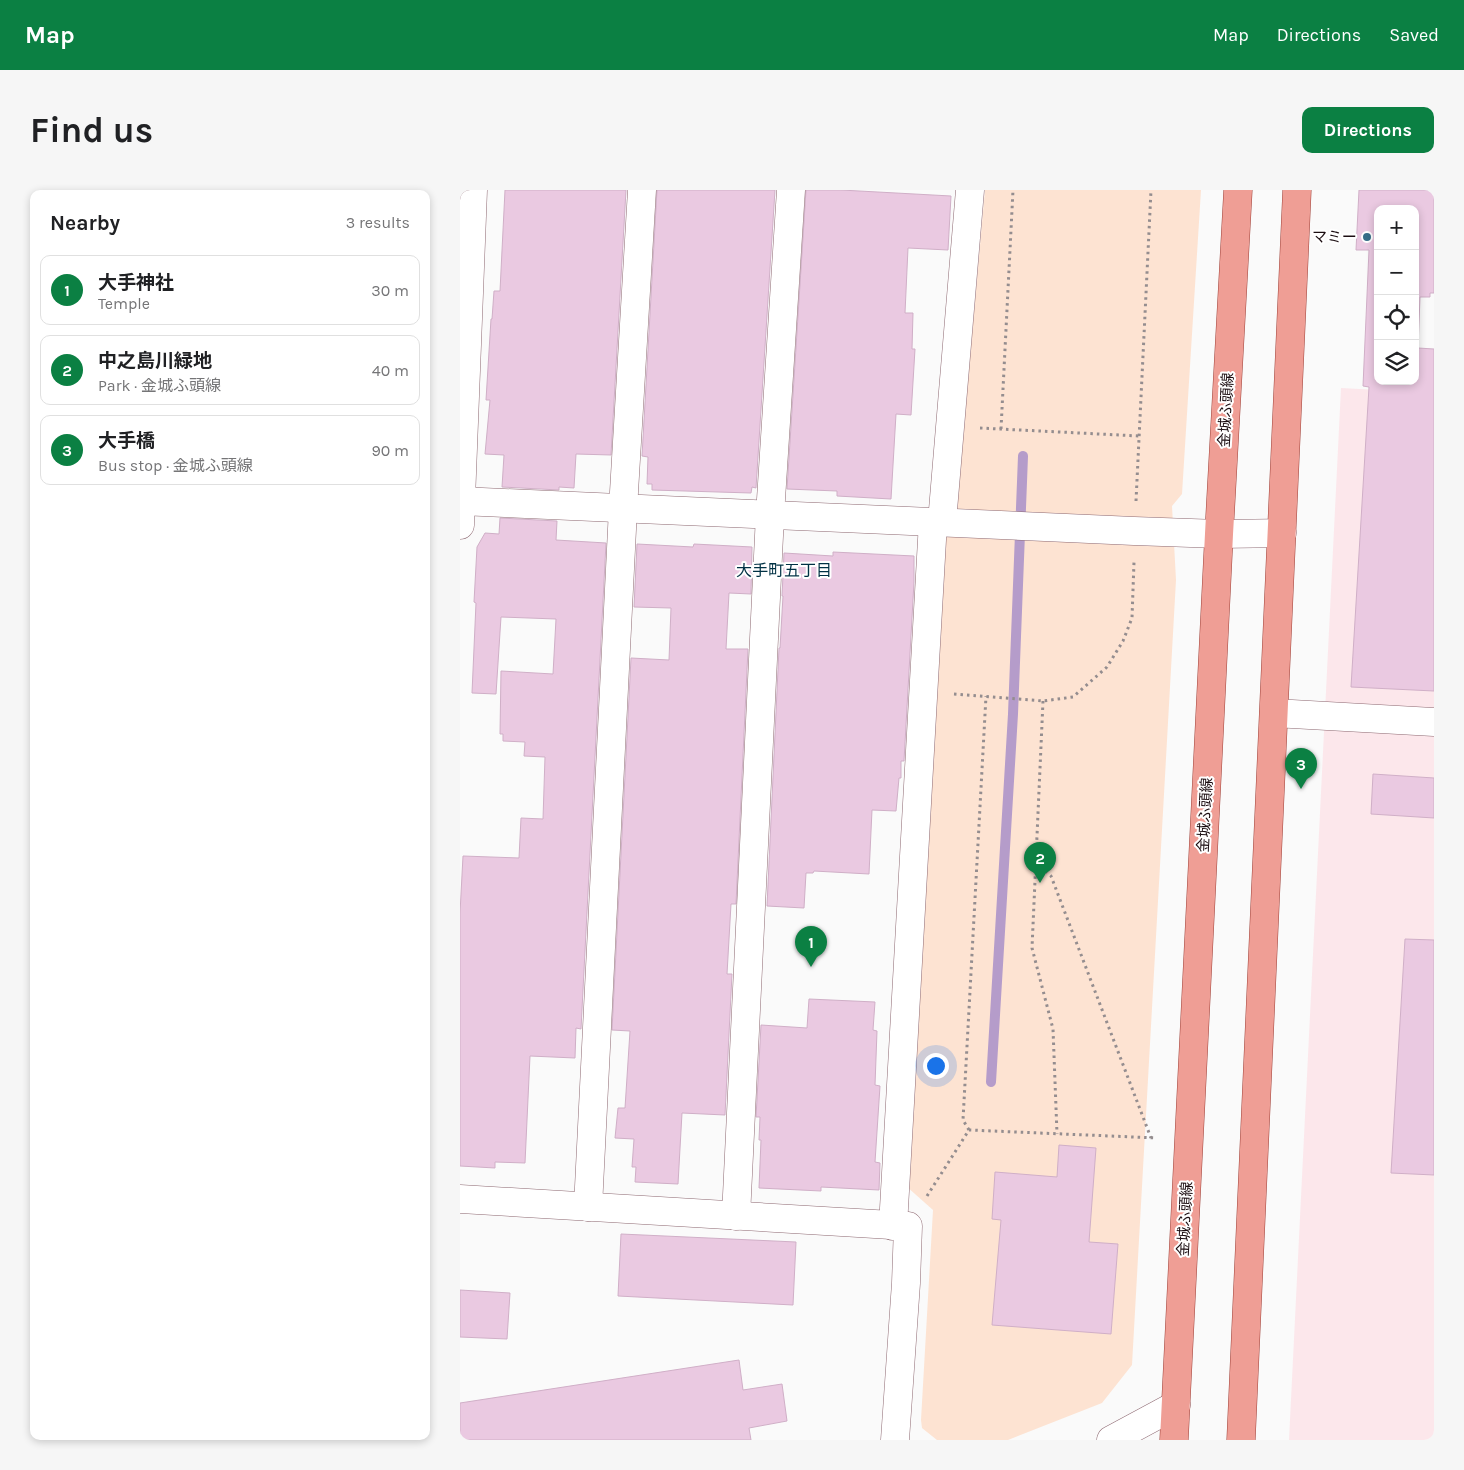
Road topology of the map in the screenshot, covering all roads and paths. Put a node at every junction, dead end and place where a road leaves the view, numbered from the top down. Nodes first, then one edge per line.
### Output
1 (473, 190) edge
2 (642, 190) edge
3 (791, 190) edge
4 (970, 190) edge
5 (1013, 190) edge
6 (1151, 190) edge
7 (1238, 190) edge
8 (1297, 190) edge
9 (950, 426) junction
10 (1001, 429) junction
11 (1139, 436) junction
12 (460, 509) edge
13 (623, 509) junction
14 (770, 515) junction
15 (938, 522) junction
16 (1134, 531) junction
17 (1282, 533) junction
18 (1219, 534) junction
19 (923, 692) junction
20 (986, 696) junction
21 (1043, 701) junction
22 (1274, 713) junction
23 (1434, 722) edge
24 (1036, 862) junction
25 (969, 1130) junction
26 (1057, 1134) junction
27 (1151, 1138) junction
28 (1189, 1140) junction
29 (460, 1199) edge
30 (588, 1207) junction
31 (736, 1216) junction
32 (901, 1226) junction
33 (1176, 1405) junction
34 (895, 1440) edge
35 (1111, 1440) edge
36 (1174, 1440) edge
37 (1241, 1440) edge

1 - 12 street
2 - 13 street
3 - 14 street
4 - 9 street
5 - 10 path
6 - 11 path
7 - 18 main road, 金城ふ頭線
8 - 17 main road
9 - 10 path
9 - 15 street
10 - 11 path
11 - 16 path
12 - 13 street
13 - 14 street
13 - 30 street
14 - 15 street
14 - 31 street
15 - 16 street
15 - 19 street
16 - 18 street
16 - 21 path
17 - 18 street
17 - 22 main road
18 - 28 main road, 金城ふ頭線
19 - 20 path
19 - 32 street
20 - 21 path
20 - 25 path
21 - 24 path
22 - 23 street
22 - 37 main road
24 - 26 path
24 - 27 path
25 - 26 path
25 - 32 path
26 - 27 path
27 - 28 path
28 - 33 main road, 金城ふ頭線
29 - 30 street
30 - 31 street
31 - 32 street
32 - 34 street
33 - 35 street
33 - 36 main road, 金城ふ頭線

